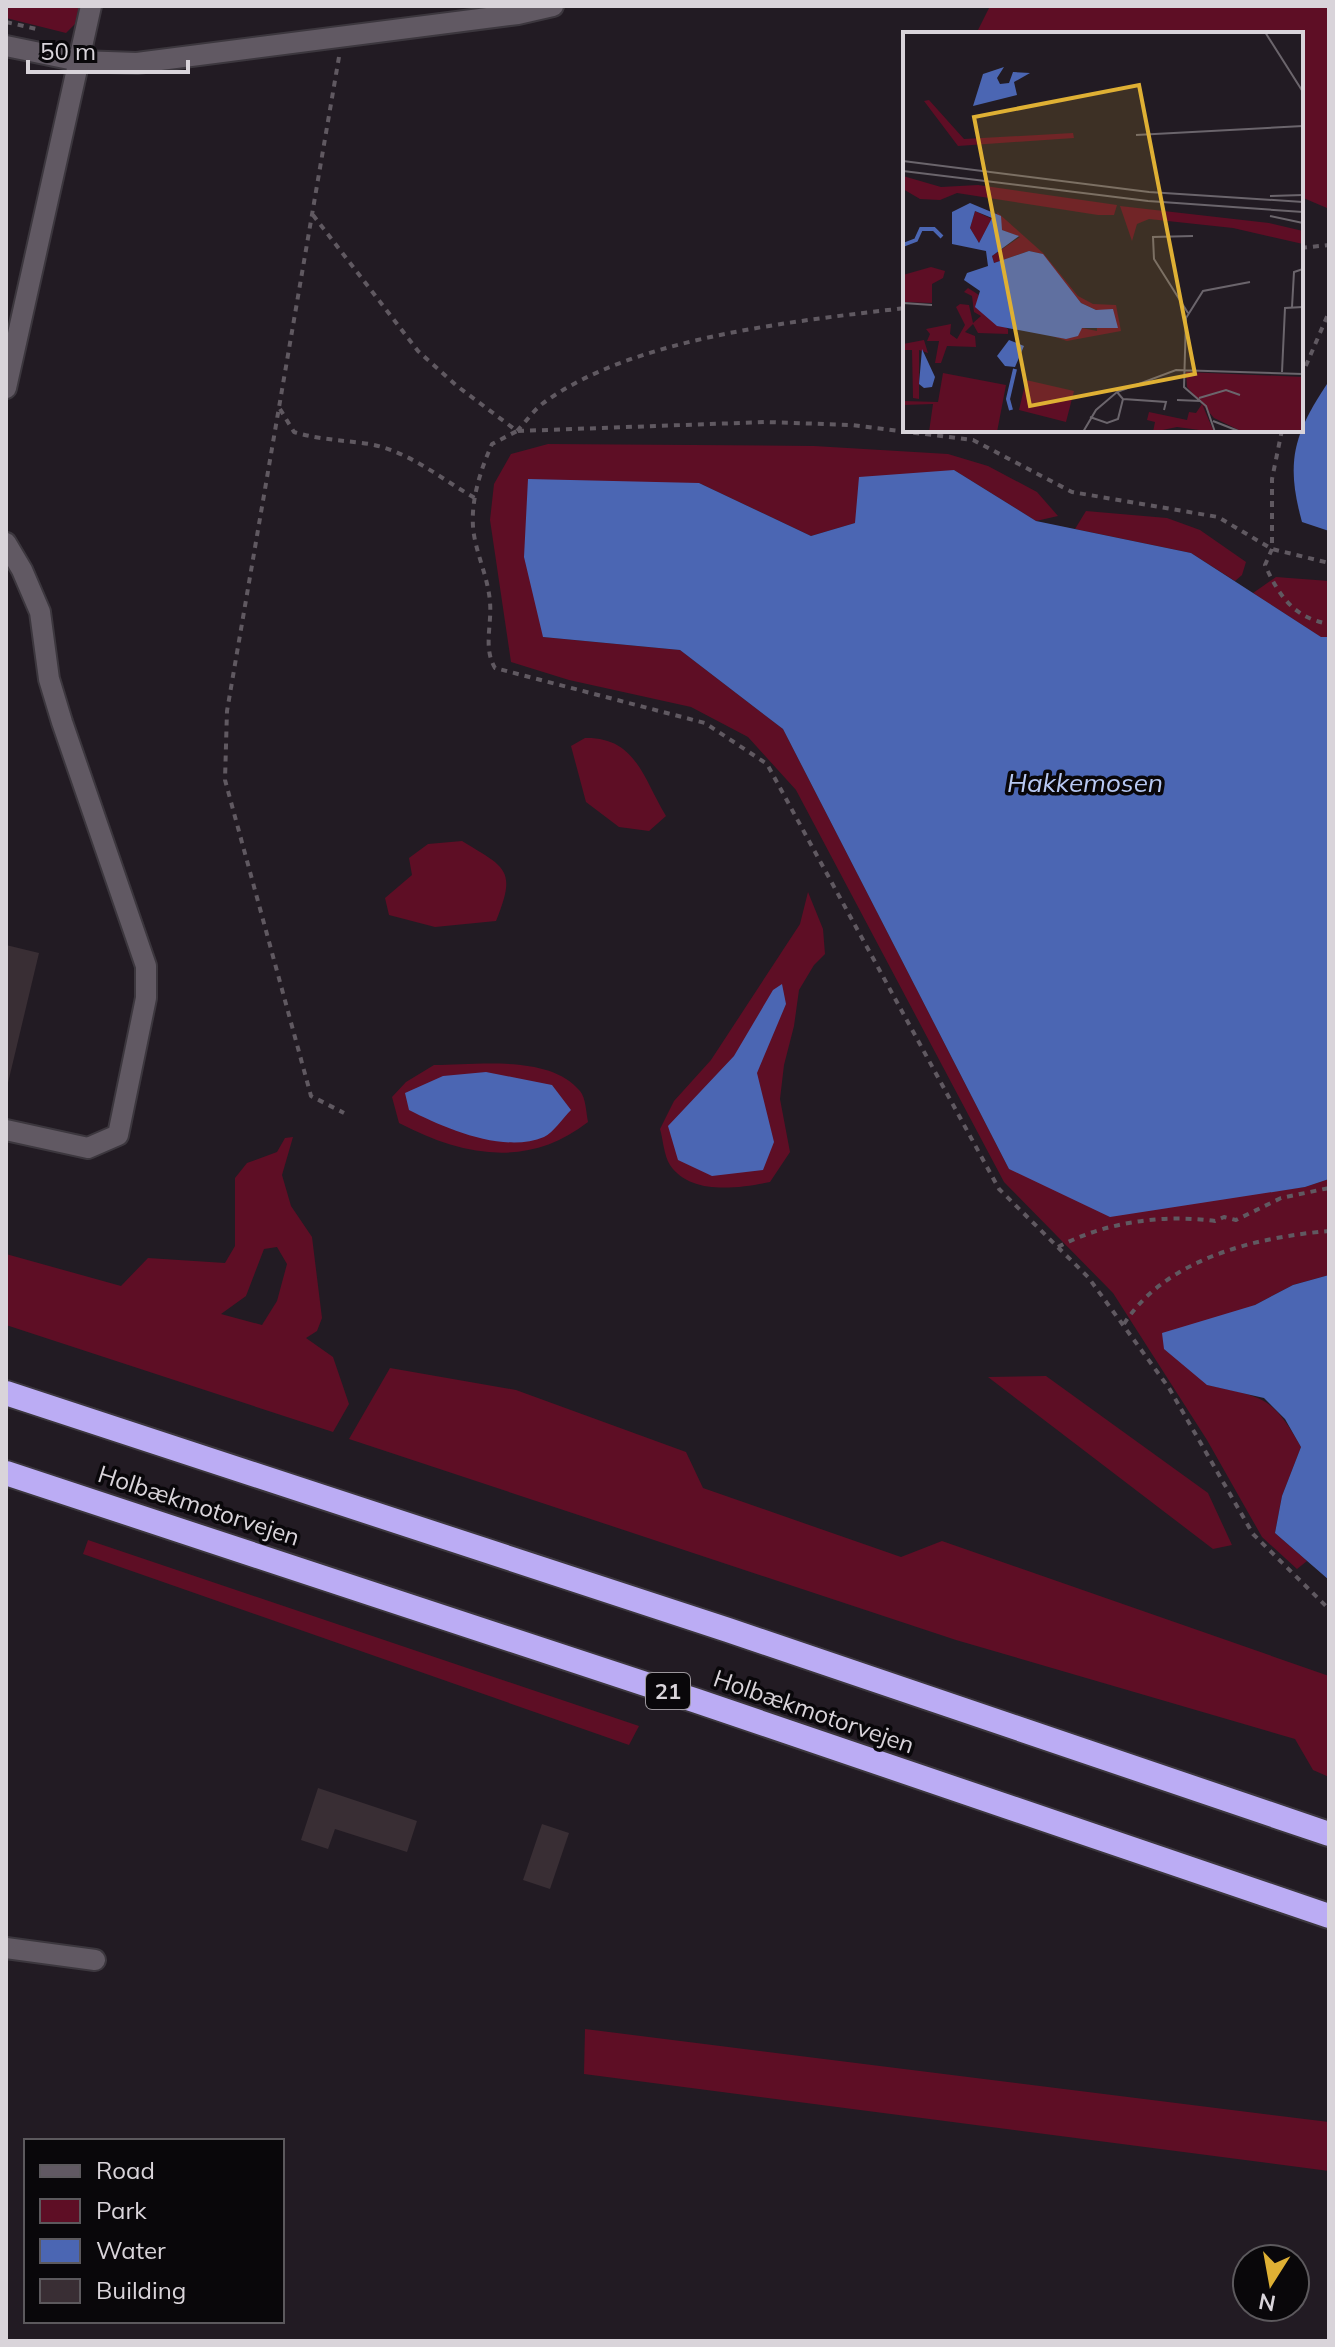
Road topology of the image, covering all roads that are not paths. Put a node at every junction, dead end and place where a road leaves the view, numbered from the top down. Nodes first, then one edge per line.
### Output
1 (91, 6) edge
2 (553, 6) edge
3 (6, 46) edge
4 (79, 61) junction
5 (6, 388) edge
6 (6, 543) edge
7 (6, 1130) edge
8 (6, 1393) edge
9 (6, 1473) edge
10 (1329, 1834) edge
11 (1329, 1916) edge
12 (6, 1948) edge
13 (95, 1960) dead end

1 - 4 street
2 - 4 street
3 - 4 street
4 - 5 street
6 - 7 street
8 - 10 highway, Holbækmotorvejen
9 - 11 highway, Holbækmotorvejen / 21
12 - 13 street

